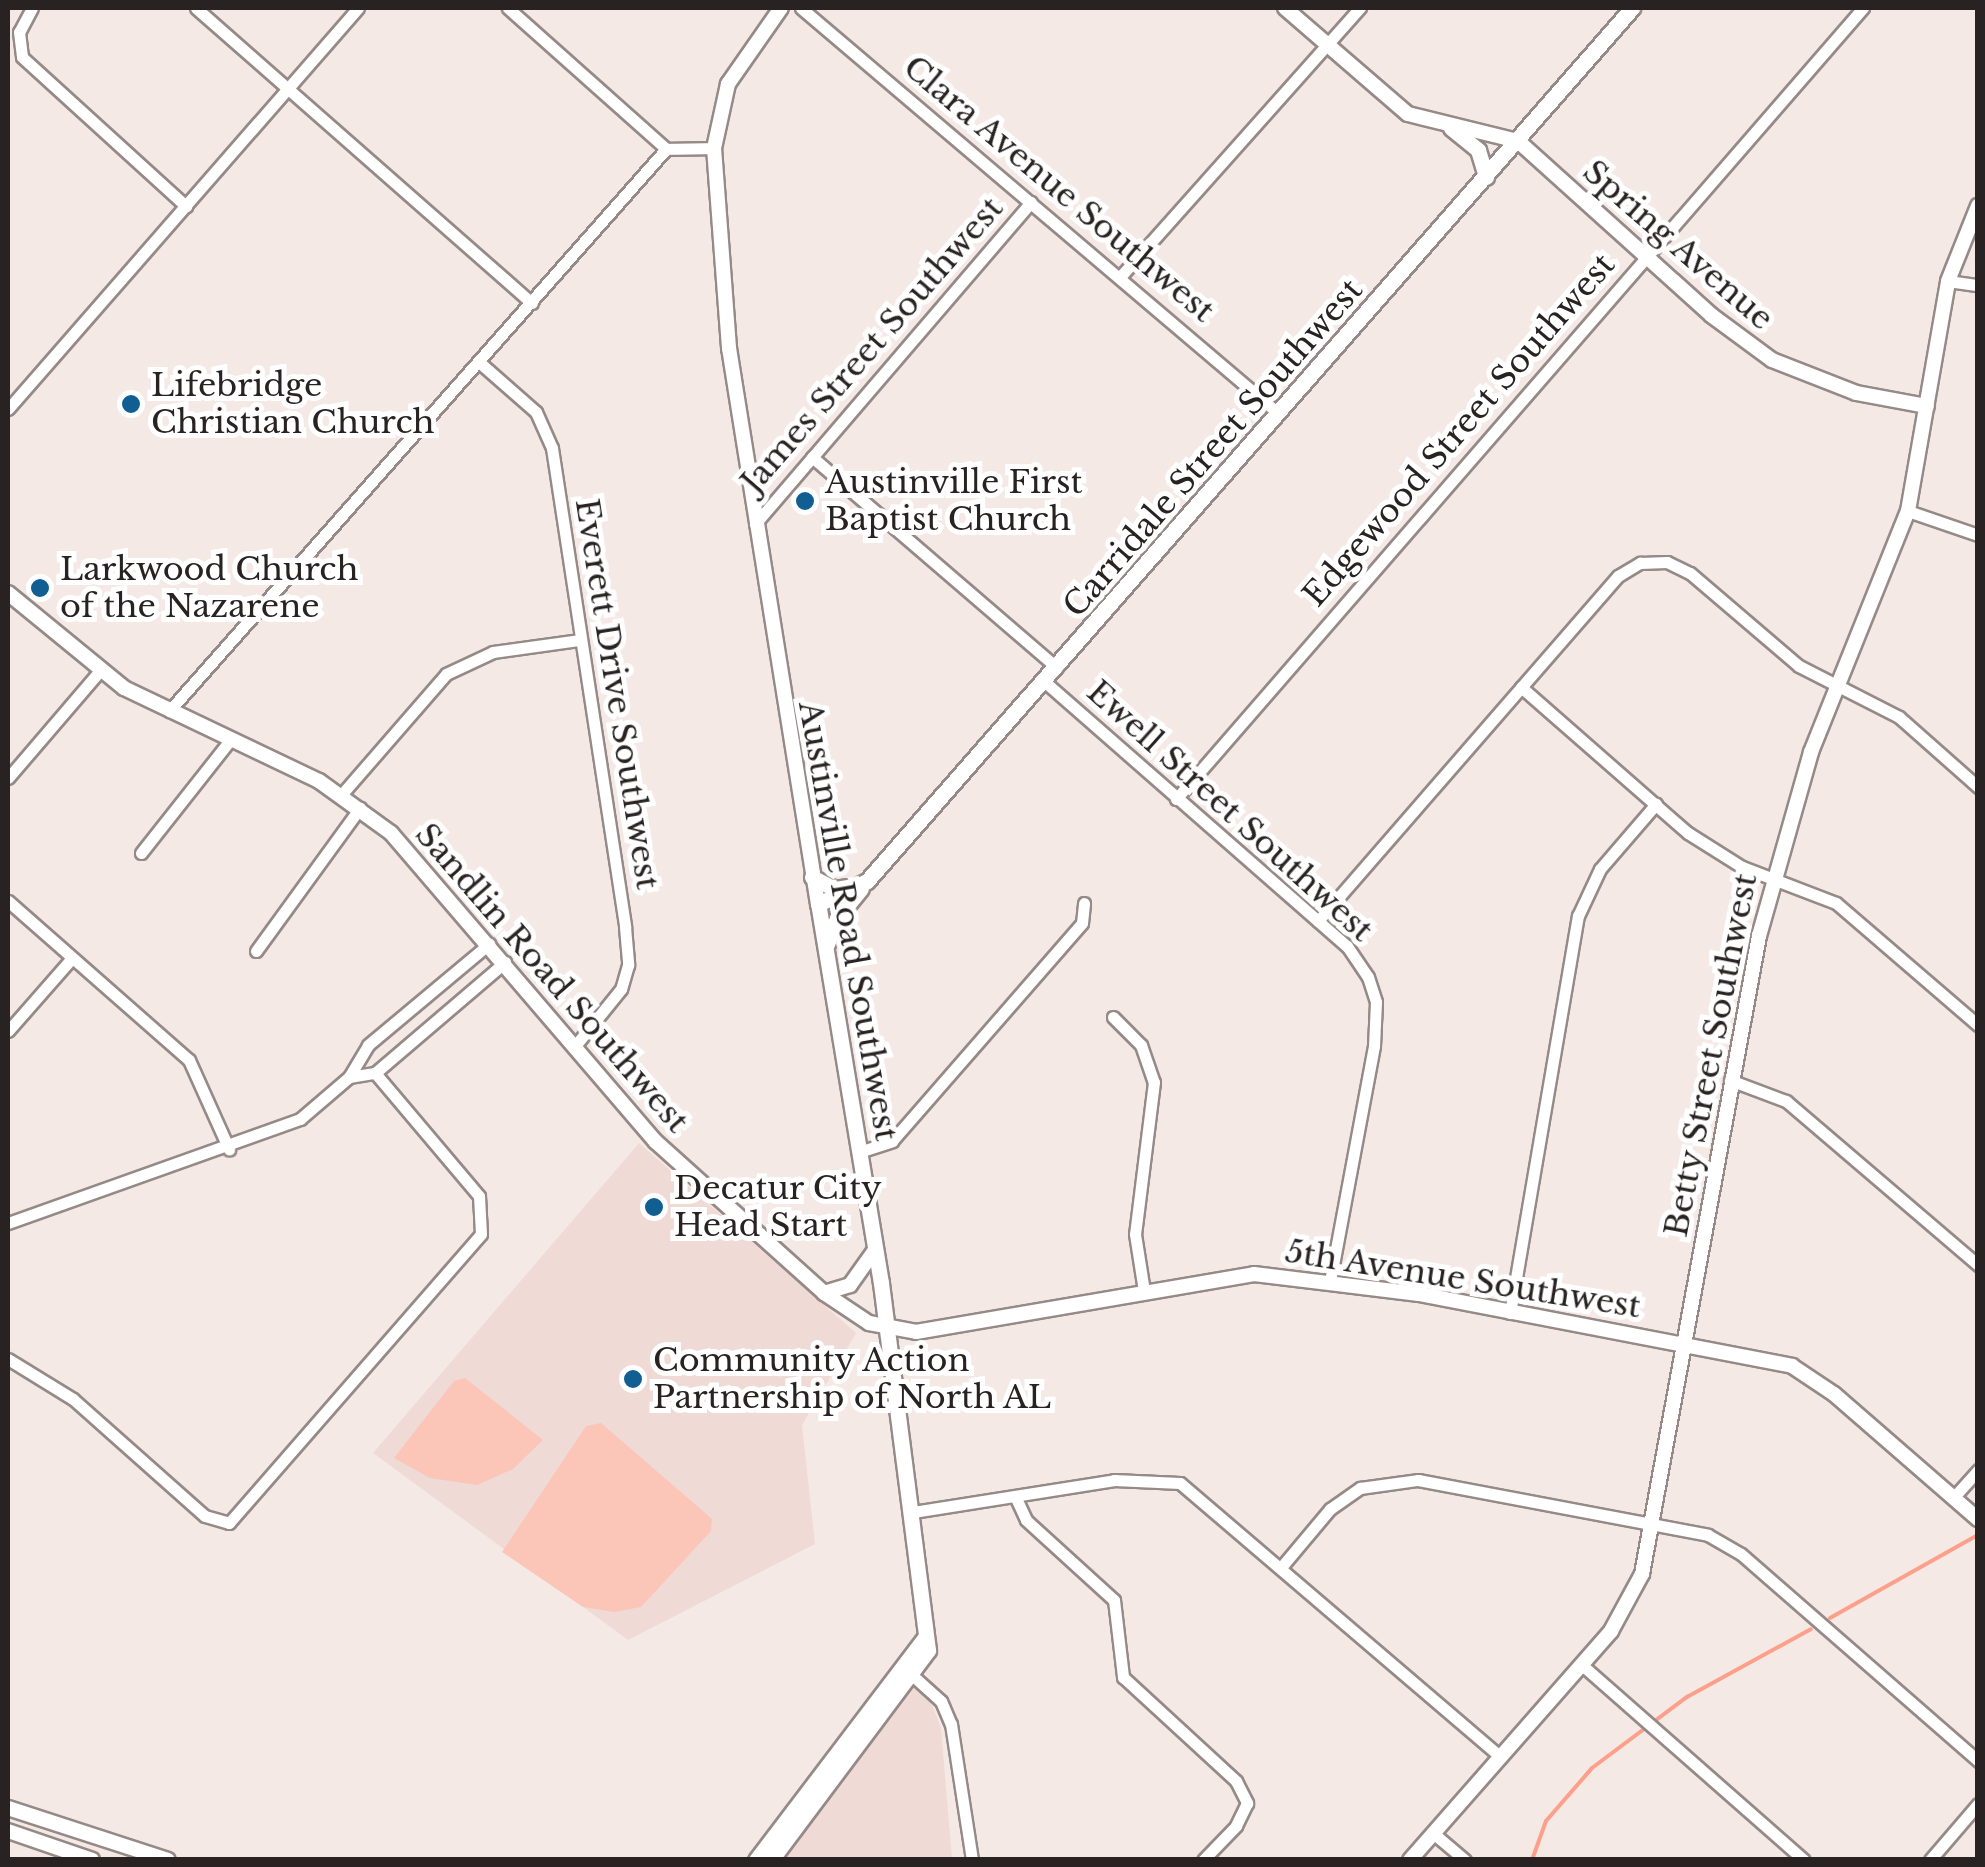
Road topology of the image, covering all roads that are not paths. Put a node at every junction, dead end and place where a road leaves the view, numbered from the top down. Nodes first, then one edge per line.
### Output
1 (32, 8) edge
2 (196, 8) edge
3 (358, 8) edge
4 (508, 8) edge
5 (782, 8) edge
6 (801, 8) edge
7 (1285, 8) edge
8 (1360, 8) edge
9 (1632, 8) edge
10 (1863, 8) edge
11 (1328, 45) junction
12 (288, 89) junction
13 (1451, 128) junction
14 (1518, 141) junction
15 (666, 148) junction
16 (714, 148) junction
17 (1486, 178) junction
18 (1032, 202) junction
19 (186, 206) junction
20 (1978, 206) edge
21 (1646, 257) junction
22 (1120, 277) junction
23 (1948, 281) junction
24 (1978, 285) edge
25 (532, 303) junction
26 (479, 362) junction
27 (1926, 406) junction
28 (8, 409) edge
29 (1279, 414) junction
30 (812, 457) junction
31 (1908, 511) junction
32 (755, 524) junction
33 (1978, 535) edge
34 (8, 592) edge
35 (580, 640) junction
36 (1057, 668) junction
37 (100, 672) junction
38 (1045, 682) junction
39 (1838, 684) junction
40 (1521, 688) junction
41 (169, 712) junction
42 (231, 739) junction
43 (8, 778) edge
44 (1978, 787) edge
45 (341, 795) junction
46 (1176, 798) junction
47 (1656, 804) junction
48 (360, 808) junction
49 (141, 853) dead end
50 (1774, 876) junction
51 (812, 878) junction
52 (866, 881) junction
53 (8, 902) edge
54 (818, 904) junction
55 (1084, 904) dead end
56 (1318, 922) junction
57 (489, 944) junction
58 (826, 948) junction
59 (256, 951) dead end
60 (72, 958) junction
61 (504, 962) junction
62 (1113, 1018) dead end
63 (1978, 1026) edge
64 (8, 1031) edge
65 (368, 1045) junction
66 (575, 1046) junction
67 (380, 1069) junction
68 (349, 1077) junction
69 (1730, 1080) junction
70 (229, 1148) junction
71 (859, 1152) junction
72 (8, 1223) edge
73 (875, 1250) junction
74 (1978, 1265) edge
75 (1330, 1280) junction
76 (1144, 1291) junction
77 (824, 1293) junction
78 (1510, 1312) junction
79 (887, 1330) junction
80 (1683, 1344) junction
81 (8, 1359) edge
82 (1978, 1470) edge
83 (1016, 1496) junction
84 (1953, 1498) junction
85 (913, 1512) junction
86 (1978, 1519) edge
87 (1653, 1523) junction
88 (1283, 1566) junction
89 (925, 1636) junction
90 (1582, 1664) junction
91 (912, 1675) junction
92 (1502, 1757) junction
93 (1978, 1760) edge
94 (1978, 1804) edge
95 (8, 1808) edge
96 (8, 1831) edge
97 (1433, 1832) junction
98 (92, 1860) edge
99 (168, 1860) edge
100 (756, 1860) edge
101 (771, 1860) edge
102 (972, 1860) edge
103 (1204, 1860) edge
104 (1410, 1860) edge
105 (1465, 1860) edge
106 (1804, 1860) edge
107 (1930, 1860) edge

1 - 19 street
2 - 12 street
3 - 12 street
4 - 15 street
5 - 16 street, Austinville Road Southwest
6 - 18 street, Clara Avenue Southwest
7 - 11 street
8 - 11 street
9 - 14 main road, Carridale Street Southwest
10 - 21 street, Edgewood Street Southwest
11 - 13 street
11 - 22 street
12 - 19 street
12 - 25 street
13 - 14 street
13 - 17 main road
14 - 17 main road, Carridale Street Southwest
14 - 21 street, Spring Avenue
15 - 16 street
15 - 25 street
16 - 32 street, Austinville Road Southwest
17 - 29 main road, Carridale Street Southwest
18 - 22 street, Clara Avenue Southwest
18 - 30 street, James Street Southwest
19 - 28 street
20 - 23 street, Betty Street Southwest
21 - 27 street, Spring Avenue
21 - 46 street, Edgewood Street Southwest
22 - 29 street, Clara Avenue Southwest
23 - 24 street
23 - 27 street, Betty Street Southwest
25 - 26 street
26 - 35 street, Everett Drive Southwest
26 - 41 street
27 - 31 street, Betty Street Southwest
29 - 36 main road, Carridale Street Southwest
30 - 32 street, James Street Southwest
30 - 36 street
31 - 33 street
31 - 39 street, Betty Street Southwest
32 - 51 street, Austinville Road Southwest
34 - 37 street, Sandlin Road Southwest
35 - 45 street
35 - 66 street, Everett Drive Southwest
36 - 38 main road, Carridale Street Southwest
37 - 41 street, Sandlin Road Southwest
37 - 43 street
38 - 46 street, Ewell Street Southwest
38 - 52 main road, Carridale Street Southwest
39 - 40 street
39 - 44 street
39 - 50 street, Betty Street Southwest
40 - 47 street
40 - 56 street
41 - 42 street, Sandlin Road Southwest
42 - 45 street, Sandlin Road Southwest
42 - 49 street
45 - 48 street, Sandlin Road Southwest
46 - 56 street, Ewell Street Southwest
47 - 50 street
47 - 78 street
48 - 57 street, Sandlin Road Southwest
48 - 59 street
50 - 63 street
50 - 69 street, Betty Street Southwest
51 - 52 main road
51 - 54 street, Austinville Road Southwest
52 - 54 main road, Carridale Street Southwest
52 - 58 main road
53 - 60 street
54 - 58 main road, Austinville Road Southwest
55 - 71 street
56 - 75 street, Ewell Street Southwest
57 - 61 street, Sandlin Road Southwest
57 - 65 street
58 - 71 main road, Austinville Road Southwest
60 - 64 street
60 - 70 street
61 - 66 street, Sandlin Road Southwest
61 - 67 street
62 - 76 street
65 - 67 street
65 - 68 street
66 - 77 street, Sandlin Road Southwest
67 - 68 street
67 - 81 street
68 - 70 street
69 - 74 street
69 - 80 street, Betty Street Southwest
70 - 72 street
71 - 73 main road, Austinville Road Southwest
73 - 77 street
73 - 79 main road, Austinville Road Southwest
75 - 76 street, 5th Avenue Southwest
75 - 78 street, 5th Avenue Southwest
76 - 79 street, 5th Avenue Southwest
77 - 79 street, Sandlin Road Southwest
78 - 80 street, 5th Avenue Southwest
79 - 85 main road, Austinville Road Southwest
80 - 84 street, 5th Avenue Southwest
80 - 87 street, Betty Street Southwest
82 - 84 street
83 - 85 street
83 - 88 street
83 - 103 street
84 - 86 street, 5th Avenue Southwest
85 - 89 main road, Austinville Road Southwest
87 - 88 street
87 - 90 street, Betty Street Southwest
87 - 93 street
88 - 92 street
89 - 91 main road, Austinville Road Southwest
89 - 100 main road
90 - 92 street, Betty Street Southwest
90 - 106 street
91 - 101 main road, Austinville Road Southwest
91 - 102 street
92 - 97 street, Betty Street Southwest
94 - 107 street
95 - 99 street
96 - 98 street
97 - 104 street, Betty Street Southwest
97 - 105 street

